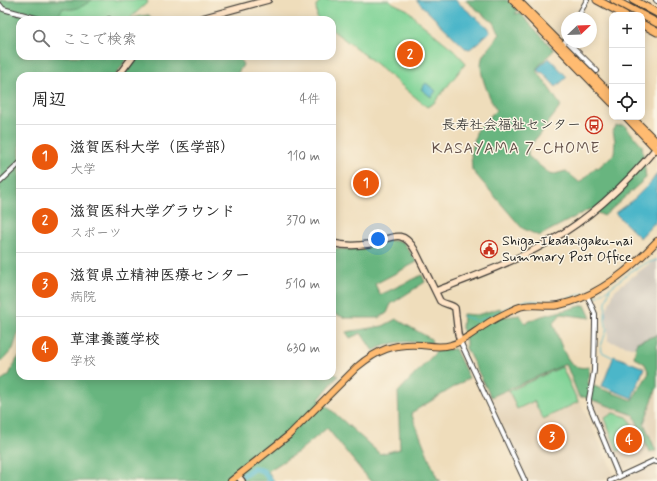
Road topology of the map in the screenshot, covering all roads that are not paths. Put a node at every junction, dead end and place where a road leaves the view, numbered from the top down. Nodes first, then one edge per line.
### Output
1 (268, 0) edge
2 (512, 0) edge
3 (518, 0) edge
4 (587, 0) edge
5 (597, 0) edge
6 (614, 0) edge
7 (633, 0) edge
8 (0, 6) edge
9 (580, 12) edge
10 (619, 12) edge
11 (657, 13) edge
12 (28, 16) edge
13 (210, 16) edge
14 (657, 23) edge
15 (645, 26) edge
16 (657, 32) edge
17 (561, 38) edge
18 (561, 39) edge
19 (570, 48) edge
20 (570, 48) edge
21 (572, 48) edge
22 (130, 60) edge
23 (598, 71) dead end
24 (121, 72) edge
25 (609, 92) edge
26 (609, 99) edge
27 (629, 120) edge
28 (634, 120) edge
29 (657, 147) edge
30 (16, 167) edge
31 (0, 182) edge
32 (657, 241) edge
33 (336, 244) edge
34 (436, 292) junction
35 (587, 296) junction
36 (460, 341) junction
37 (657, 462) edge
38 (619, 477) junction
39 (240, 478) edge
40 (231, 481) edge
41 (525, 481) edge
42 (610, 481) edge

1 - 13 street
2 - 18 main road
3 - 17 main road
4 - 9 street
5 - 10 highway
6 - 14 highway
7 - 11 highway
8 - 12 street
15 - 16 highway
19 - 25 main road
20 - 26 main road
21 - 23 street
22 - 24 street
27 - 29 main road
28 - 29 main road
29 - 34 street
30 - 31 street
32 - 35 main road
33 - 34 street
34 - 36 street
35 - 36 main road
35 - 38 street
36 - 39 main road
36 - 41 street
37 - 38 street
38 - 42 street
39 - 40 main road

